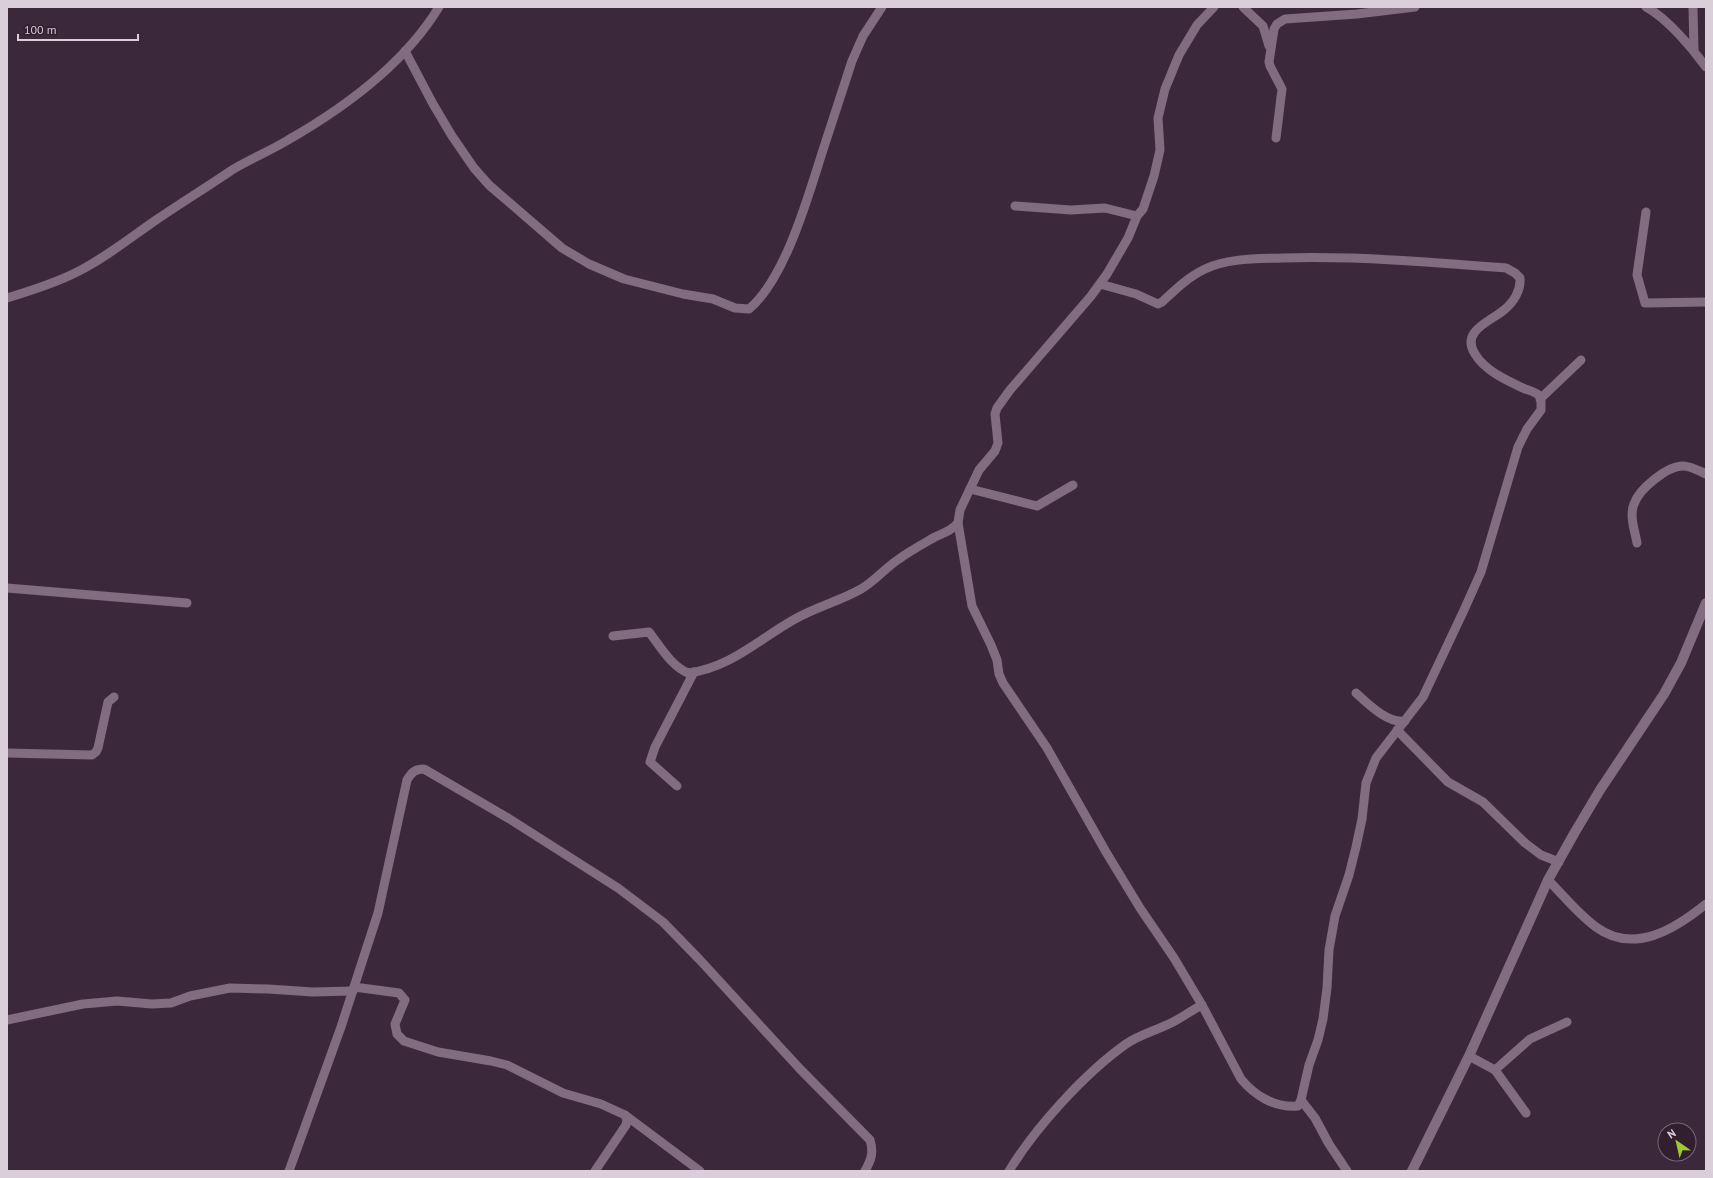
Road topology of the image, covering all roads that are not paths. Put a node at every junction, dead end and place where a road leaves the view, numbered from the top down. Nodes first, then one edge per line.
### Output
1 (439, 7) edge
2 (882, 7) edge
3 (1214, 7) edge
4 (1242, 7) edge
5 (1415, 7) edge
6 (1646, 7) edge
7 (1694, 7) edge
8 (1270, 50) junction
9 (405, 51) junction
10 (1694, 51) junction
11 (1706, 68) edge
12 (1276, 138) dead end
13 (1015, 206) dead end
14 (1646, 212) dead end
15 (1137, 216) junction
16 (1100, 284) junction
17 (7, 298) edge
18 (1706, 302) edge
19 (1581, 360) dead end
20 (1540, 399) junction
21 (1706, 474) edge
22 (1073, 485) dead end
23 (970, 489) junction
24 (958, 524) junction
25 (1637, 543) dead end
26 (7, 588) edge
27 (187, 603) dead end
28 (1706, 603) edge
29 (613, 636) dead end
30 (694, 672) junction
31 (1356, 693) dead end
32 (114, 697) dead end
33 (1405, 721) junction
34 (1397, 730) junction
35 (7, 753) edge
36 (677, 786) dead end
37 (1559, 862) junction
38 (1548, 880) junction
39 (1706, 904) edge
40 (353, 989) junction
41 (1202, 1004) junction
42 (7, 1020) edge
43 (1567, 1022) dead end
44 (1469, 1056) junction
45 (1495, 1070) junction
46 (1301, 1100) junction
47 (625, 1114) junction
48 (1526, 1114) dead end
49 (289, 1171) edge
50 (595, 1171) edge
51 (700, 1171) edge
52 (865, 1171) edge
53 (1009, 1171) edge
54 (1347, 1171) edge
55 (1412, 1171) edge

1 - 9 street
2 - 9 street
3 - 15 street
4 - 8 street
5 - 8 street
6 - 10 street
7 - 10 street
8 - 12 street
9 - 17 street
10 - 11 street
13 - 15 street
14 - 18 street
15 - 16 street
16 - 20 street
16 - 23 street
19 - 20 street
20 - 33 street
21 - 25 street
22 - 23 street
23 - 24 street
24 - 30 street
24 - 41 street
26 - 27 street
28 - 37 main road
29 - 30 street
30 - 36 street
31 - 33 street
32 - 35 street
33 - 34 street
34 - 37 street
34 - 46 street
37 - 38 main road
38 - 39 street
38 - 44 main road
40 - 42 street
40 - 47 street
40 - 49 street
40 - 52 street
41 - 46 street
41 - 53 street
43 - 45 street
44 - 45 street
44 - 55 main road
45 - 48 street
46 - 54 street
47 - 50 street
47 - 51 street

